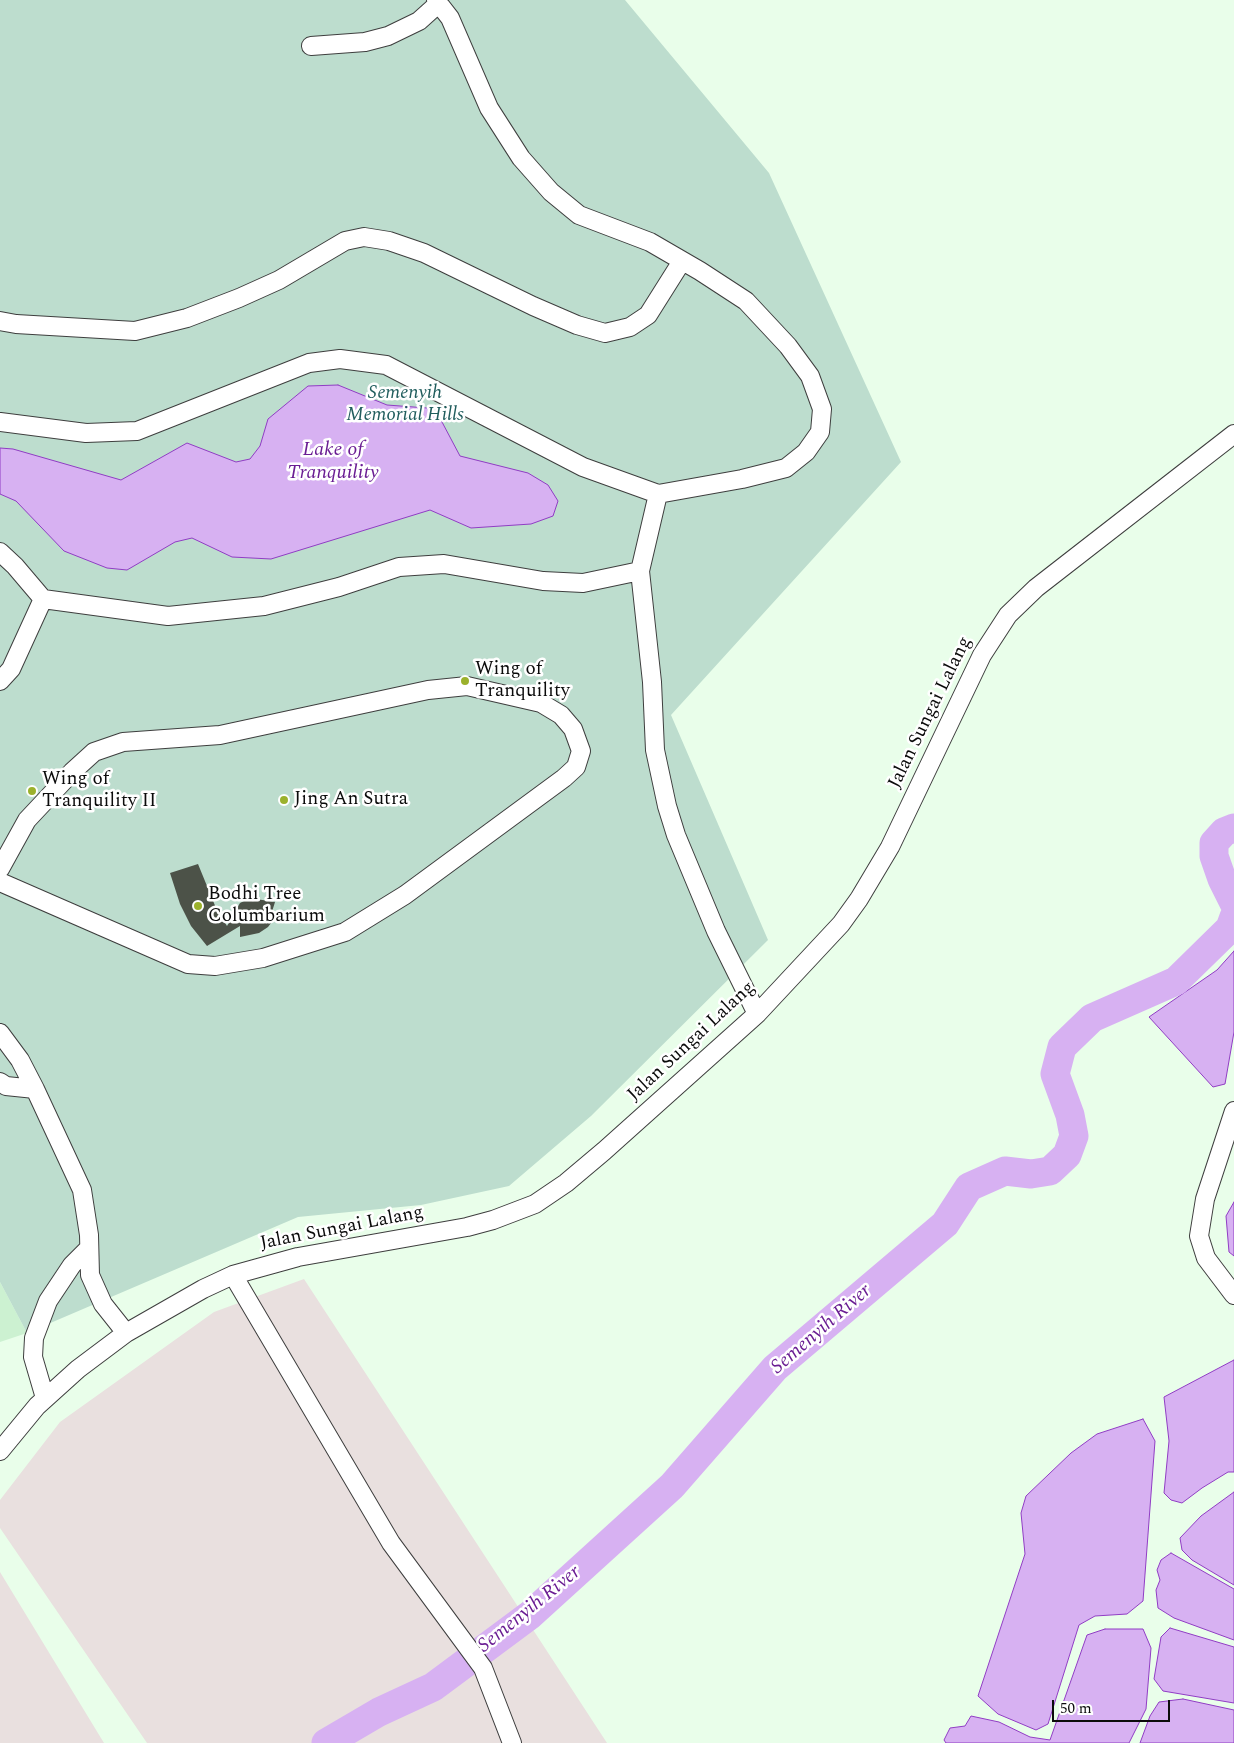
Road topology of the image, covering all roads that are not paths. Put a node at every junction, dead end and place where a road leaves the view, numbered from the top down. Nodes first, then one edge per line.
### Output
1 (437, 1) edge
2 (311, 46) dead end
3 (682, 261) junction
4 (0, 321) edge
5 (0, 422) edge
6 (1234, 434) edge
7 (658, 494) junction
8 (0, 552) edge
9 (640, 571) junction
10 (44, 598) junction
11 (0, 681) edge
12 (0, 869) edge
13 (0, 882) edge
14 (756, 1014) junction
15 (0, 1033) edge
16 (2, 1085) edge
17 (36, 1089) junction
18 (1234, 1111) edge
19 (89, 1248) junction
20 (233, 1275) junction
21 (1234, 1295) edge
22 (126, 1333) junction
23 (45, 1398) junction
24 (0, 1451) edge
25 (512, 1743) edge

1 - 2 street
1 - 3 street
3 - 4 street
3 - 7 street
5 - 7 street
6 - 14 street, Jalan Sungai Lalang
7 - 9 street
8 - 10 street
9 - 10 street
9 - 14 street
10 - 11 street
12 - 13 street
14 - 20 street, Jalan Sungai Lalang
15 - 17 street
16 - 17 street
17 - 19 street
18 - 21 street
19 - 22 street
19 - 23 street
20 - 22 street, Jalan Sungai Lalang
20 - 25 street
22 - 23 street, Jalan Sungai Lalang
23 - 24 street, Jalan Sungai Lalang

